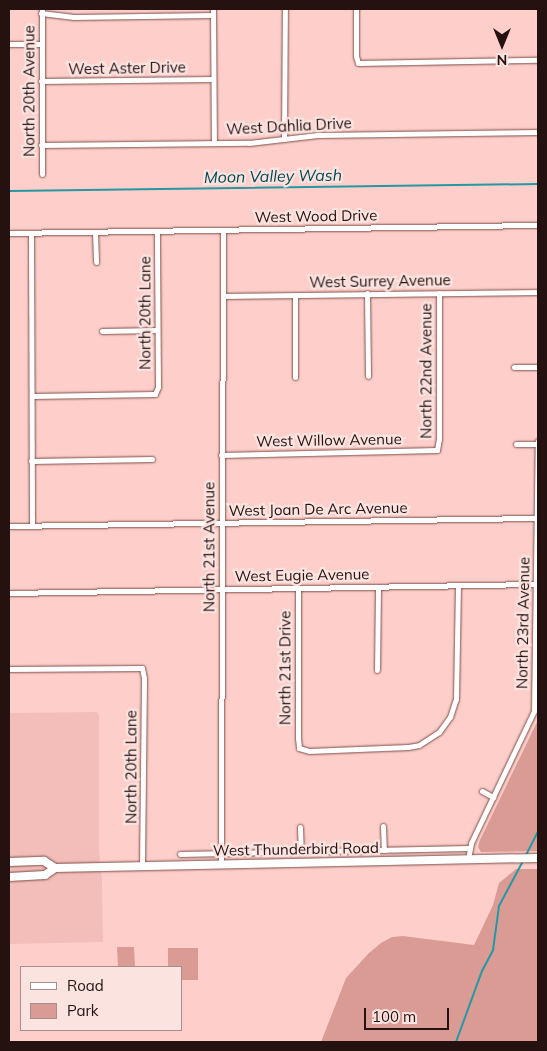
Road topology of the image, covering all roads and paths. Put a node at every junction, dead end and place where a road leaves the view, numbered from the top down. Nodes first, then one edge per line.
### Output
1 (213, 9) edge
2 (285, 9) edge
3 (356, 9) edge
4 (42, 11) edge
5 (213, 15) junction
6 (9, 44) edge
7 (41, 44) junction
8 (538, 60) edge
9 (213, 79) junction
10 (41, 81) junction
11 (538, 132) edge
12 (284, 139) junction
13 (214, 143) junction
14 (41, 145) junction
15 (42, 174) dead end
16 (538, 224) edge
17 (223, 230) junction
18 (157, 231) junction
19 (95, 232) junction
20 (9, 233) edge
21 (31, 233) junction
22 (96, 262) dead end
23 (538, 292) edge
24 (367, 293) junction
25 (439, 293) junction
26 (295, 295) junction
27 (223, 296) junction
28 (158, 330) junction
29 (102, 331) dead end
30 (514, 367) dead end
31 (538, 367) edge
32 (368, 376) dead end
33 (295, 377) dead end
34 (32, 396) junction
35 (538, 442) edge
36 (516, 444) dead end
37 (437, 450) joint
38 (221, 455) junction
39 (152, 459) dead end
40 (31, 461) junction
41 (538, 518) edge
42 (222, 523) junction
43 (9, 526) edge
44 (32, 526) junction
45 (536, 584) junction
46 (458, 585) junction
47 (378, 587) junction
48 (298, 588) junction
49 (222, 589) junction
50 (9, 593) edge
51 (9, 669) edge
52 (377, 670) dead end
53 (482, 791) dead end
54 (493, 797) junction
55 (383, 826) dead end
56 (300, 828) dead end
57 (469, 848) junction
58 (384, 850) junction
59 (301, 851) junction
60 (221, 853) junction
61 (180, 854) dead end
62 (538, 858) edge
63 (468, 859) junction
64 (9, 862) edge
65 (221, 864) junction
66 (142, 866) junction
67 (55, 868) junction
68 (9, 877) edge

1 - 5 street
2 - 12 street
3 - 8 street
4 - 5 street
4 - 7 street, North 20th Avenue
5 - 9 street
6 - 7 street
7 - 10 street, North 20th Avenue
9 - 10 street, West Aster Drive
9 - 13 street
10 - 14 street, North 20th Avenue
11 - 12 street, West Dahlia Drive
12 - 13 street, West Dahlia Drive
13 - 14 street, West Dahlia Drive
14 - 15 street, North 20th Avenue
16 - 17 street, West Wood Drive
17 - 18 street, West Wood Drive
17 - 27 street, North 21st Avenue
18 - 19 street, West Wood Drive
18 - 28 street, North 20th Lane
19 - 21 street, West Wood Drive
19 - 22 street
20 - 21 street, West Wood Drive
21 - 34 street
23 - 25 street, West Surrey Avenue
24 - 25 street, West Surrey Avenue
24 - 26 street, West Surrey Avenue
24 - 32 street
25 - 37 street, North 22nd Avenue
26 - 27 street, West Surrey Avenue
26 - 33 street
27 - 38 street, North 21st Avenue
28 - 29 street
28 - 34 street, North 20th Lane
30 - 31 street
34 - 40 street
35 - 36 street
35 - 41 street, North 23rd Avenue
37 - 38 street, West Willow Avenue
38 - 42 street, North 21st Avenue
39 - 40 street
40 - 44 street
41 - 42 street, West Joan De Arc Avenue
41 - 45 street, North 23rd Avenue
42 - 44 street, West Joan De Arc Avenue
42 - 49 street, North 21st Avenue
43 - 44 street, West Joan De Arc Avenue
45 - 46 street, West Eugie Avenue
45 - 54 street, North 23rd Avenue
46 - 47 street, West Eugie Avenue
46 - 48 street, North 21st Drive
47 - 48 street, West Eugie Avenue
47 - 52 street
48 - 49 street, West Eugie Avenue
49 - 50 street, West Eugie Avenue
49 - 60 street, North 21st Avenue
51 - 66 street, North 20th Lane
53 - 54 street
54 - 57 street, North 23rd Avenue
55 - 58 street, West Thunderbird Road
56 - 59 street, West Thunderbird Road
57 - 58 street, West Thunderbird Road
57 - 63 street, North 23rd Avenue
58 - 59 street, West Thunderbird Road
59 - 60 street, West Thunderbird Road
60 - 61 street, West Thunderbird Road
60 - 65 street, North 21st Avenue
62 - 63 main road, West Thunderbird Road
63 - 65 main road, West Thunderbird Road
64 - 67 main road, West Thunderbird Road
65 - 66 main road, West Thunderbird Road
66 - 67 main road, West Thunderbird Road
67 - 68 main road, West Thunderbird Road

